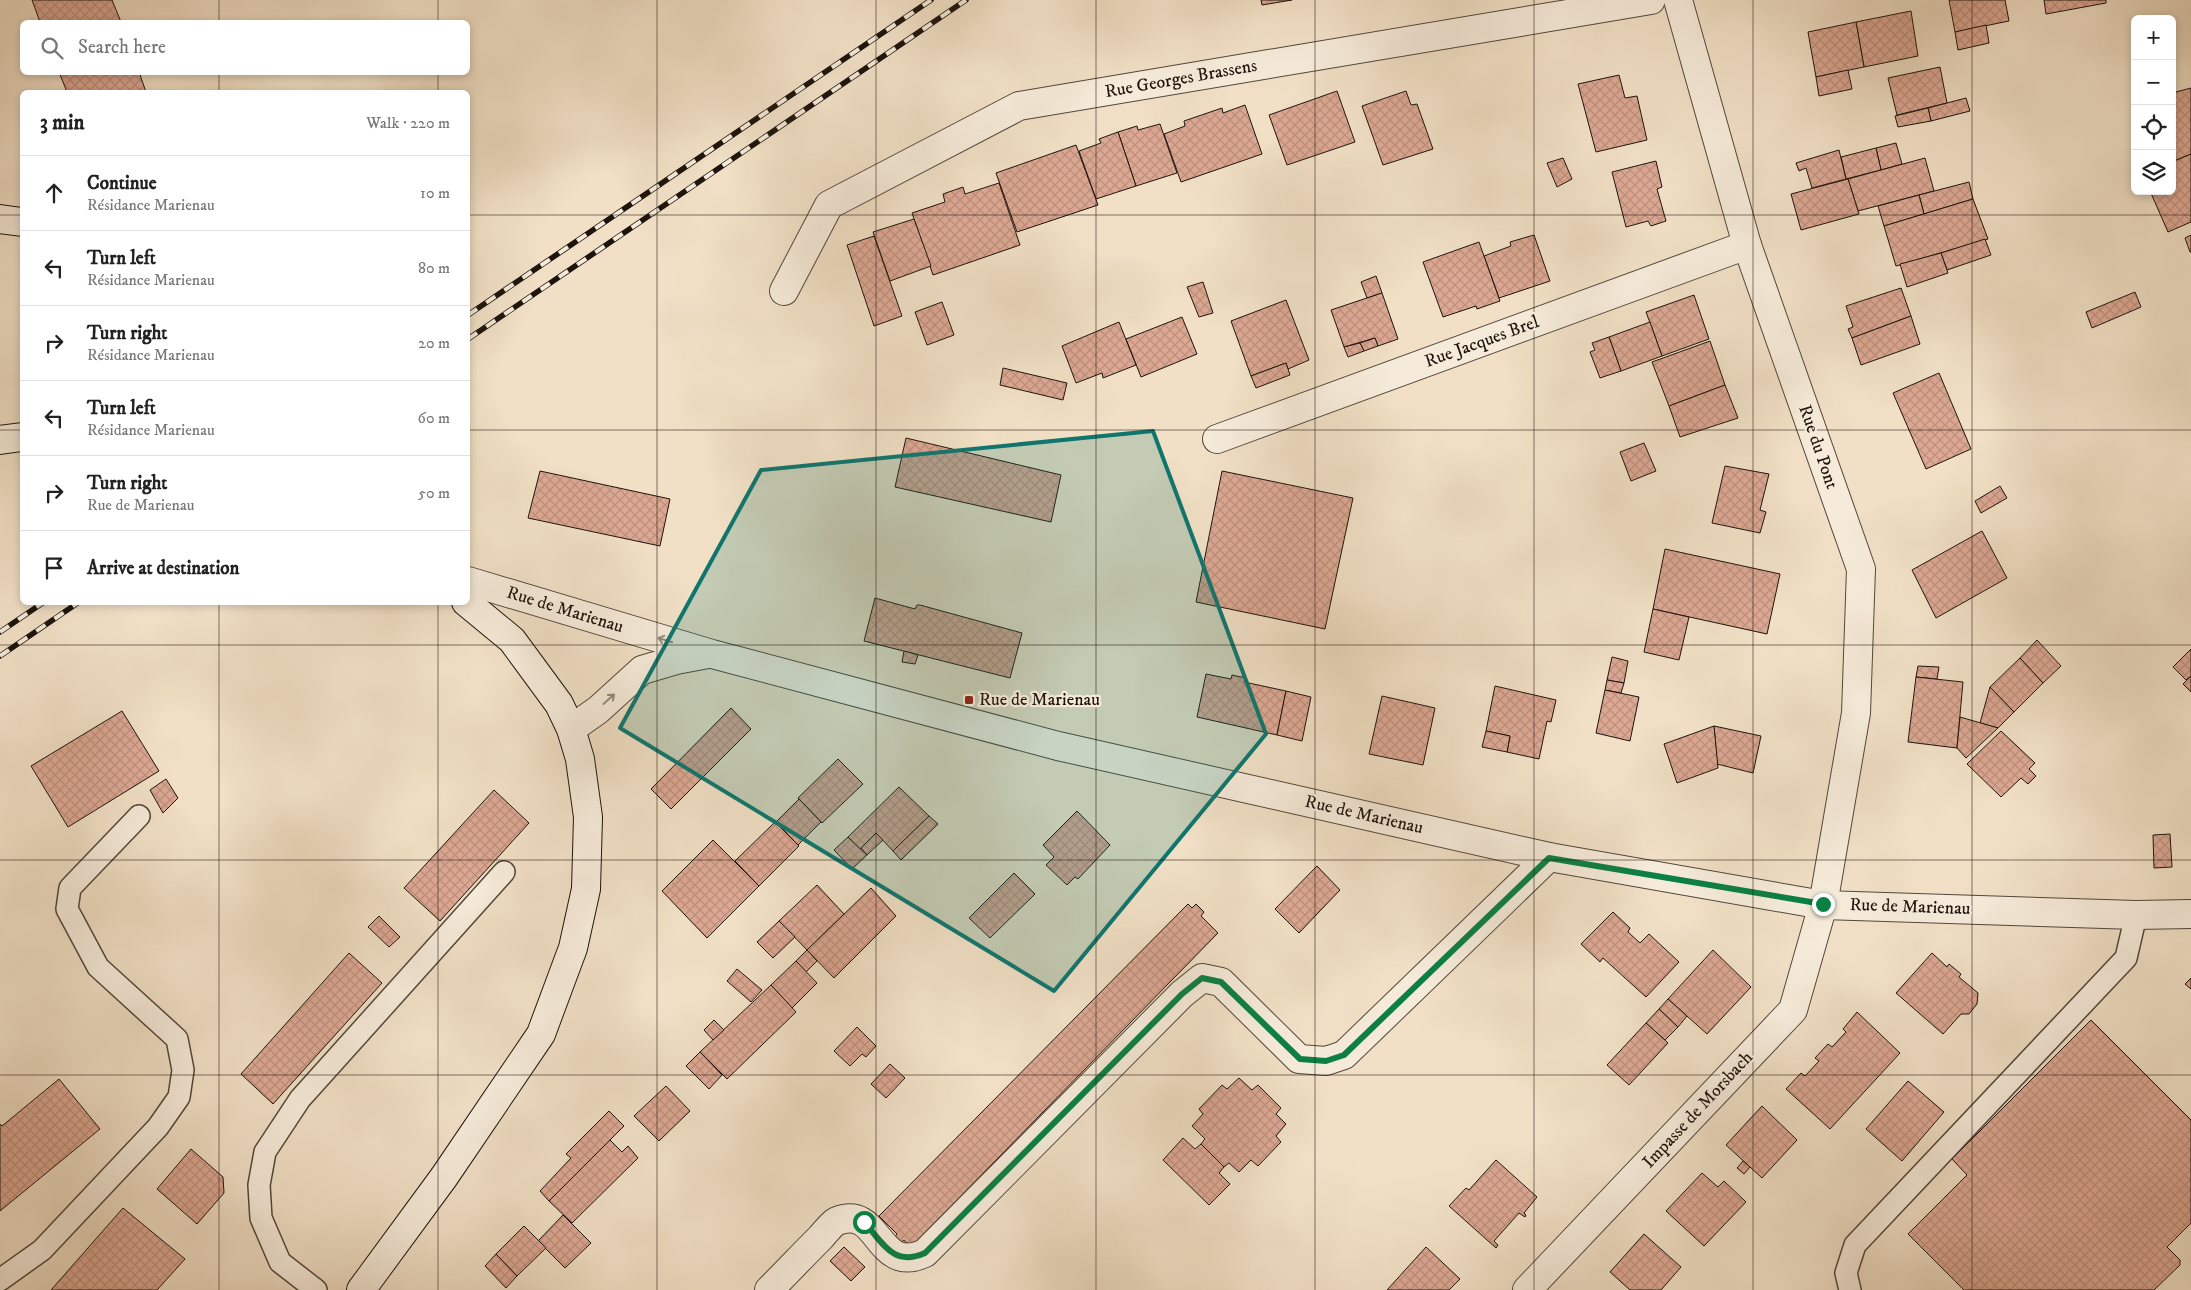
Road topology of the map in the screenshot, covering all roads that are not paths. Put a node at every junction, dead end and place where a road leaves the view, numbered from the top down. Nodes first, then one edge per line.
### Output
1 (1651, 0) edge
2 (1678, 0) edge
3 (0, 218) edge
4 (20, 222) edge
5 (1747, 245) junction
6 (784, 291) dead end
7 (20, 436) edge
8 (1217, 439) dead end
9 (0, 440) edge
10 (470, 582) edge
11 (470, 605) edge
12 (712, 654) junction
13 (571, 729) junction
14 (139, 816) dead end
15 (1549, 858) junction
16 (504, 872) dead end
17 (1823, 904) junction
18 (2191, 914) edge
19 (2136, 915) junction
20 (0, 1280) edge
21 (316, 1290) edge
22 (361, 1290) edge
23 (768, 1290) edge
24 (1527, 1290) edge
25 (1850, 1290) edge

1 - 6 street, Rue Georges Brassens
2 - 5 street, Rue du Pont
3 - 4 street
5 - 8 street, Rue Jacques Brel
5 - 17 street, Rue du Pont
7 - 9 street
12 -> 10 street, Rue de Marienau
11 - 13 street
13 -> 12 street
12 - 15 street, Rue de Marienau
13 - 22 street
14 - 20 lane
15 - 17 street, Rue de Marienau
15 - 23 street
16 - 21 lane
17 - 19 street, Rue de Marienau
17 - 24 street, Impasse de Morsbach
18 - 19 street, Rue de Marienau
19 - 25 lane

